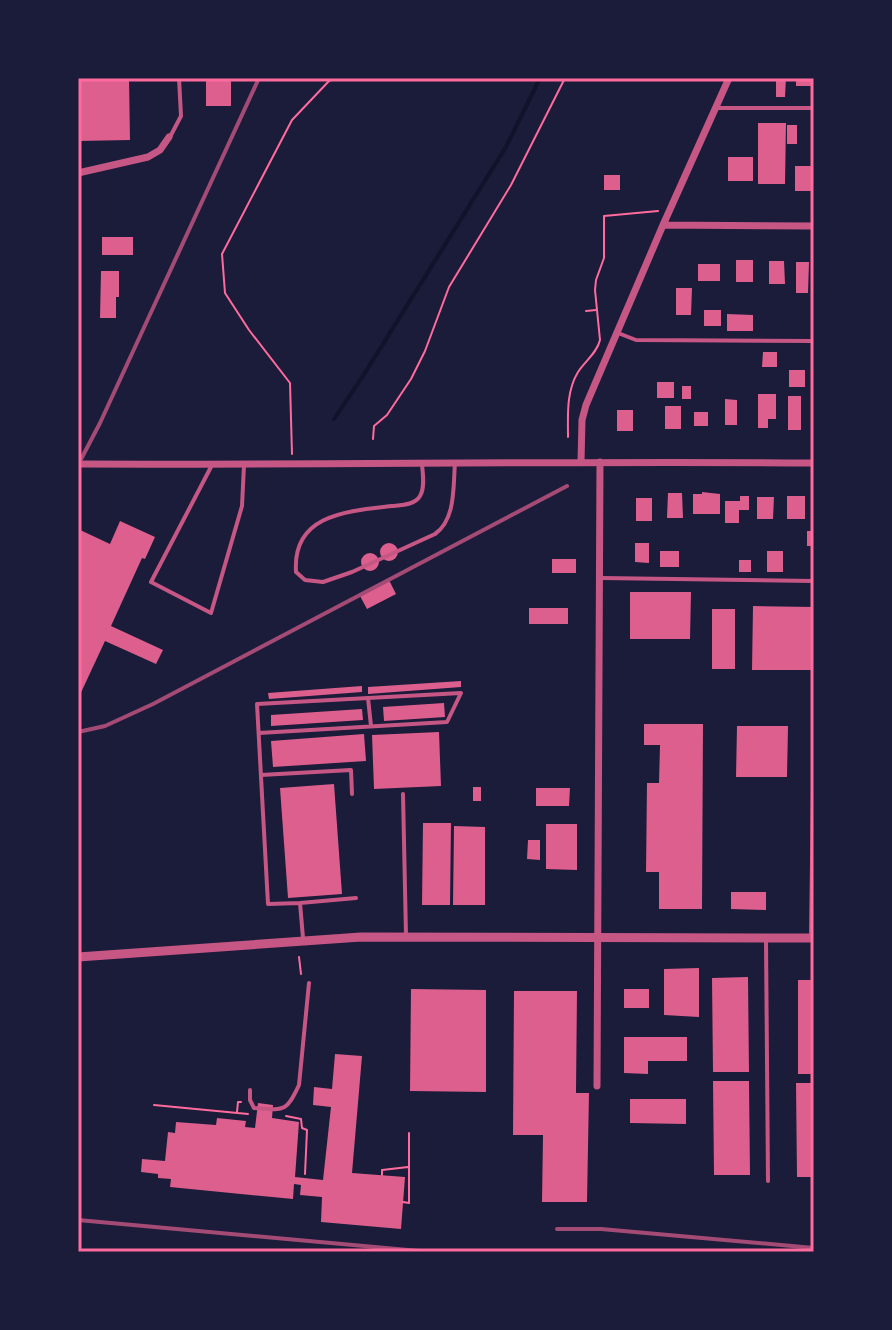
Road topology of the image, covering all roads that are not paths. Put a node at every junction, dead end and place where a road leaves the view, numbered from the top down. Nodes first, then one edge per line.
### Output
1 (179, 78) edge
2 (729, 78) edge
3 (717, 108) junction
4 (814, 108) edge
5 (169, 137) joint
6 (78, 173) edge
7 (663, 225) junction
8 (814, 226) edge
9 (618, 333) junction
10 (814, 341) edge
11 (581, 462) junction
12 (600, 462) junction
13 (422, 463) junction
14 (455, 463) junction
15 (814, 463) edge
16 (78, 464) edge
17 (212, 465) junction
18 (244, 465) junction
19 (599, 578) junction
20 (814, 581) edge
21 (368, 698) junction
22 (814, 715) edge
23 (371, 726) junction
24 (259, 733) junction
25 (261, 775) junction
26 (352, 794) dead end
27 (403, 794) dead end
28 (356, 898) dead end
29 (300, 903) junction
30 (406, 936) junction
31 (597, 937) junction
32 (766, 938) junction
33 (812, 938) edge
34 (303, 941) junction
35 (78, 957) edge
36 (309, 983) dead end
37 (597, 1086) dead end
38 (250, 1090) dead end
39 (768, 1181) dead end

1 - 5 lane
2 - 3 street
3 - 4 lane
3 - 7 street
5 - 6 street
7 - 8 street
7 - 9 street
9 - 10 lane
9 - 11 street
11 - 12 street
11 - 14 street
12 - 15 street
12 - 19 street
13 - 14 street
13 - 14 lane
13 - 18 street
16 - 17 street
17 - 18 street
17 - 18 lane
19 - 20 lane
19 - 31 street
21 - 23 lane
21 - 23 lane
21 - 24 lane
22 - 33 lane
23 - 24 lane
24 - 25 lane
25 - 26 lane
25 - 29 lane
27 - 30 lane
28 - 29 lane
29 - 34 lane
30 - 31 street
30 - 34 street
31 - 32 street
31 - 37 street
32 - 33 street
32 - 39 lane
34 - 35 street
36 - 38 lane

